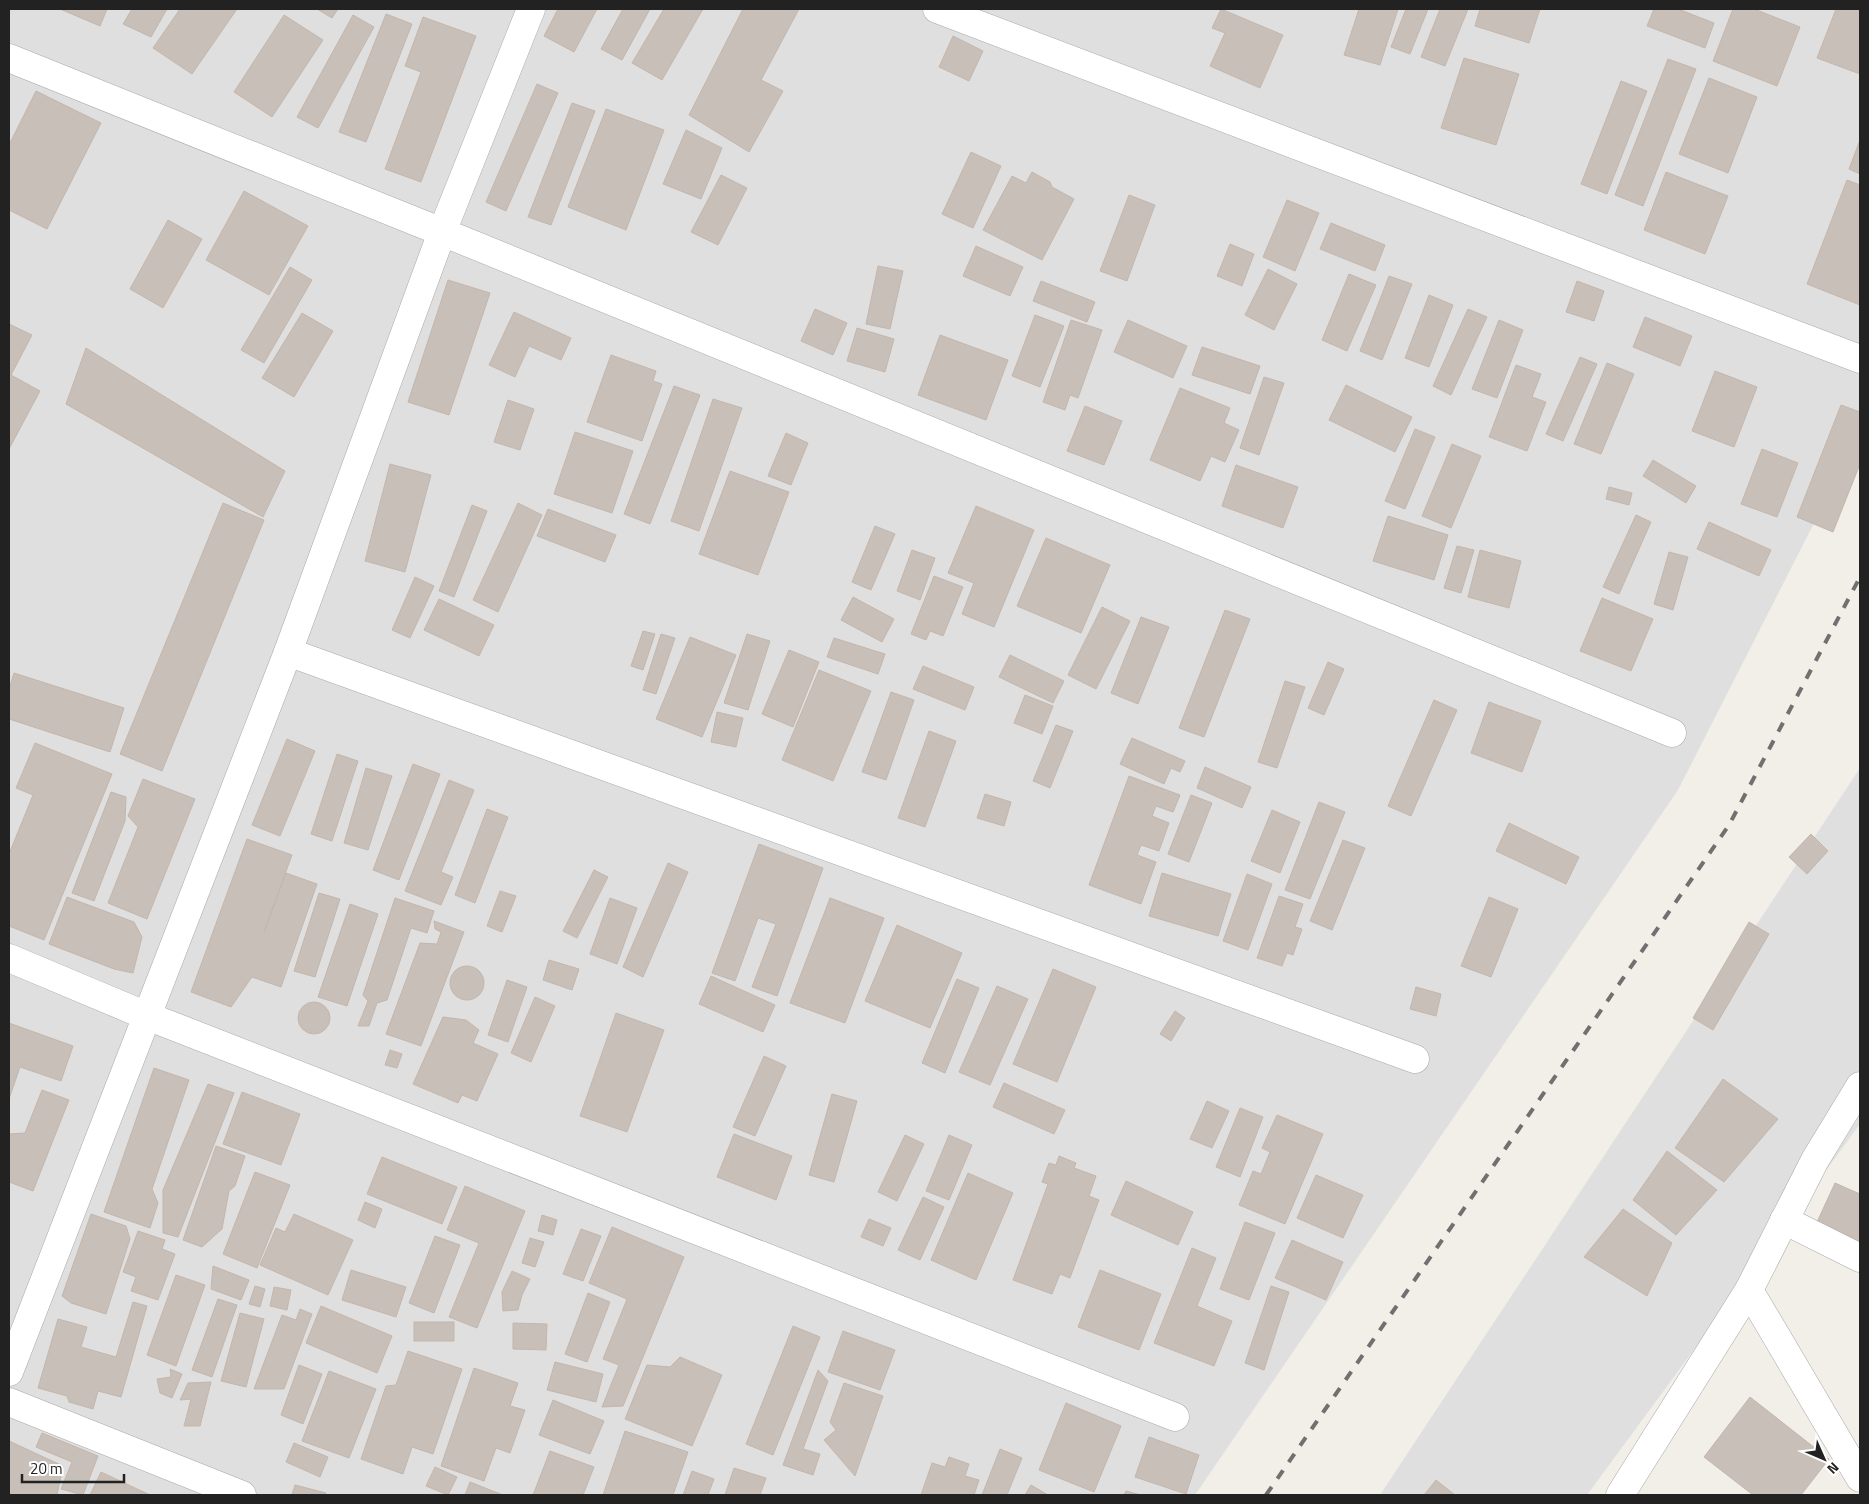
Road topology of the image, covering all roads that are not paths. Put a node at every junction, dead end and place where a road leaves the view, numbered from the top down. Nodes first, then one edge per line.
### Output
1 (531, 9) edge
2 (937, 9) edge
3 (9, 58) edge
4 (442, 232) junction
5 (1860, 359) edge
6 (288, 652) junction
7 (1672, 733) dead end
8 (9, 958) edge
9 (147, 1016) junction
10 (1415, 1059) dead end
11 (1860, 1086) edge
12 (1784, 1220) junction
13 (1860, 1258) edge
14 (1749, 1290) junction
15 (9, 1372) edge
16 (9, 1402) edge
17 (1175, 1417) dead end
18 (1860, 1478) edge
19 (242, 1495) edge
20 (1620, 1495) edge

1 - 4 street
2 - 5 street
3 - 4 street
4 - 6 street
4 - 7 street
6 - 9 street
6 - 10 street
8 - 9 street
9 - 15 street
9 - 17 street
11 - 12 street
12 - 13 street
12 - 14 street
14 - 18 street
14 - 20 street
16 - 19 street

